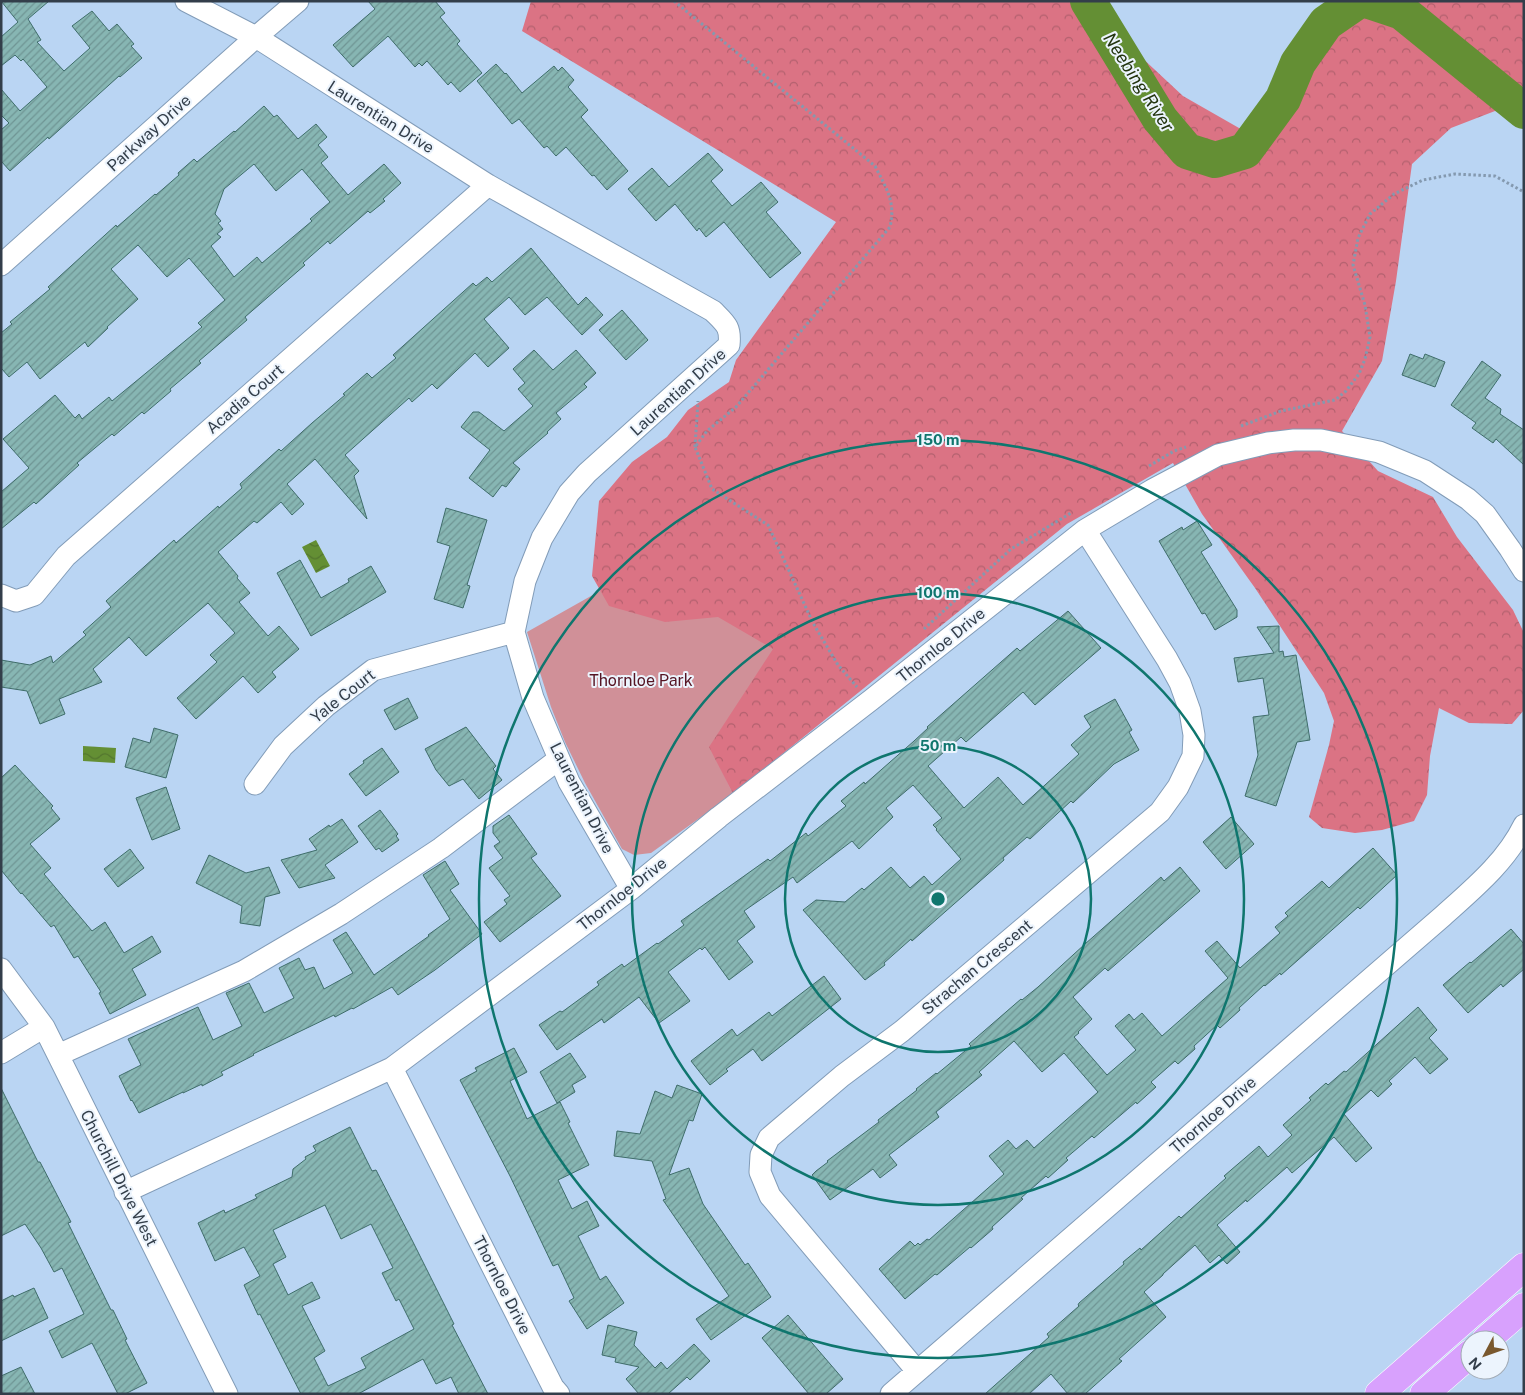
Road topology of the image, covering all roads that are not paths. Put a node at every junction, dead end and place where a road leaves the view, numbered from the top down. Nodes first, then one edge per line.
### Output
1 (186, 1) edge
2 (298, 1) edge
3 (256, 37) junction
4 (488, 185) junction
5 (1, 265) edge
6 (1085, 530) junction
7 (1524, 571) edge
8 (1, 595) edge
9 (514, 632) junction
10 (560, 759) junction
11 (255, 784) dead end
12 (1524, 825) edge
13 (630, 889) junction
14 (1, 969) edge
15 (44, 1026) junction
16 (1, 1053) edge
17 (58, 1055) junction
18 (392, 1068) junction
19 (125, 1192) junction
20 (1524, 1267) edge
21 (1524, 1307) edge
22 (1498, 1330) edge
23 (1460, 1363) edge
24 (917, 1371) junction
25 (227, 1394) edge
26 (559, 1394) edge
27 (891, 1394) edge
28 (1380, 1394) edge
29 (1424, 1394) edge

1 - 3 street, Laurentian Drive
2 - 3 street, Parkway Drive
3 - 4 street, Laurentian Drive
3 - 5 street, Parkway Drive
4 - 8 street, Acadia Court
4 - 9 street, Laurentian Drive
6 - 7 street, Thornloe Drive
6 - 13 street, Thornloe Drive
6 - 24 street, Strachan Crescent
9 - 10 street, Laurentian Drive
9 - 11 street, Yale Court
10 - 13 street, Laurentian Drive
10 - 17 street
12 - 24 street, Thornloe Drive
13 - 18 street, Thornloe Drive
14 - 15 street, Churchill Drive West
15 - 16 street
15 - 17 street, Churchill Drive West
17 - 19 street, Churchill Drive West
18 - 19 street, Thornloe Drive
18 - 26 street, Thornloe Drive
19 - 25 street, Churchill Drive West
20 - 28 highway
21 - 22 highway
23 - 29 highway
24 - 27 street, Thornloe Drive

